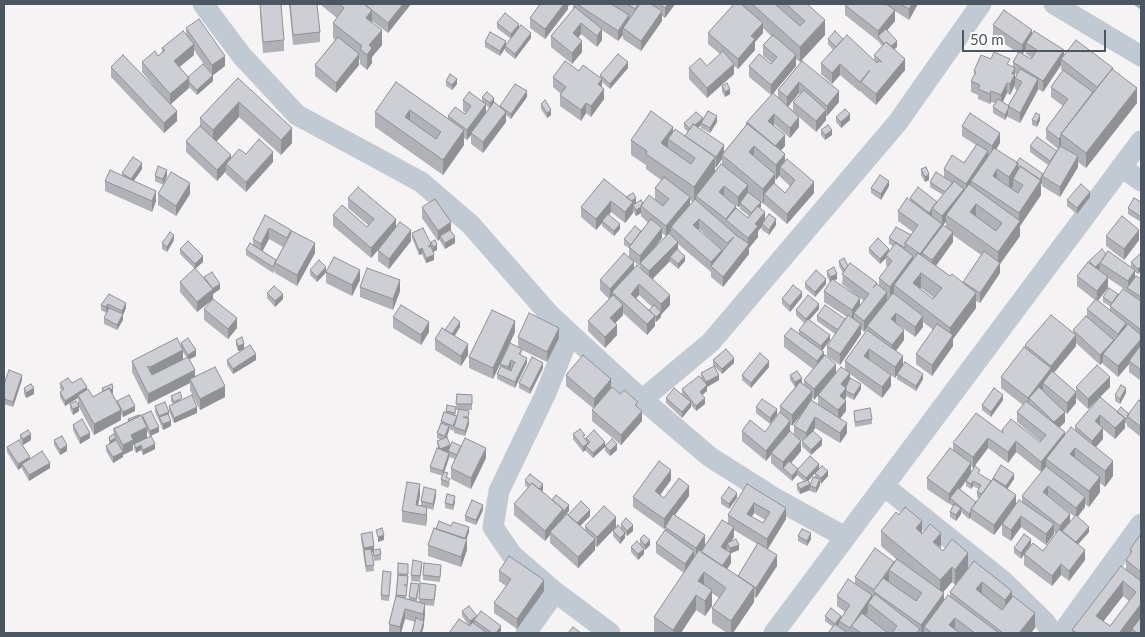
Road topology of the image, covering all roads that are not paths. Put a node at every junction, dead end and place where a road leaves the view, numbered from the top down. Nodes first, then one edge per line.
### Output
1 (203, 4) edge
2 (982, 4) edge
3 (1054, 4) edge
4 (1141, 56) edge
5 (1141, 141) edge
6 (1121, 167) junction
7 (1141, 181) edge
8 (570, 334) junction
9 (643, 399) junction
10 (884, 486) junction
11 (1141, 524) edge
12 (846, 537) junction
13 (555, 592) junction
14 (526, 633) edge
15 (610, 633) edge
16 (774, 633) edge
17 (1052, 633) edge
18 (1062, 633) edge

1 - 8 street
2 - 9 street
3 - 4 street
5 - 6 street
6 - 7 street
6 - 10 street
8 - 9 street
8 - 13 street
9 - 12 street
10 - 12 street
10 - 17 street
11 - 18 street
12 - 16 street
13 - 14 street
13 - 15 street

